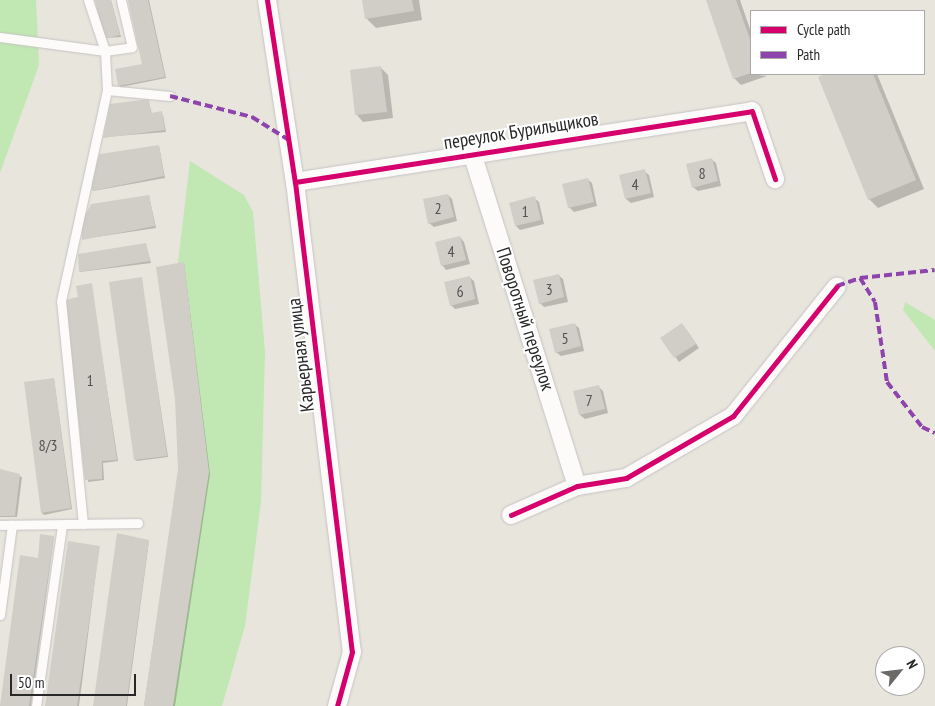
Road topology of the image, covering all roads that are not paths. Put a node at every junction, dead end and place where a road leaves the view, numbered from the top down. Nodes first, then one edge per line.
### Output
1 (88, 0) edge
2 (121, 0) edge
3 (267, 0) edge
4 (0, 37) edge
5 (105, 51) junction
6 (107, 90) junction
7 (170, 96) dead end
8 (472, 153) junction
9 (775, 179) dead end
10 (295, 182) junction
11 (837, 286) dead end
12 (577, 486) junction
13 (511, 515) dead end
14 (138, 522) dead end
15 (83, 524) junction
16 (0, 525) edge
17 (12, 525) junction
18 (62, 525) junction
19 (0, 615) edge
20 (36, 706) edge
21 (337, 706) edge

1 - 5 lane
2 - 5 lane
3 - 10 street, Карьерная улица
4 - 5 lane
5 - 6 lane
6 - 7 lane
6 - 15 lane
8 - 9 street, переулок Бурильщиков
8 - 10 street, переулок Бурильщиков
8 - 12 street, Поворотный переулок
10 - 21 street, Карьерная улица
11 - 12 street
12 - 13 street
14 - 15 lane
15 - 18 lane
16 - 17 lane
17 - 18 lane
17 - 19 lane
18 - 20 lane

